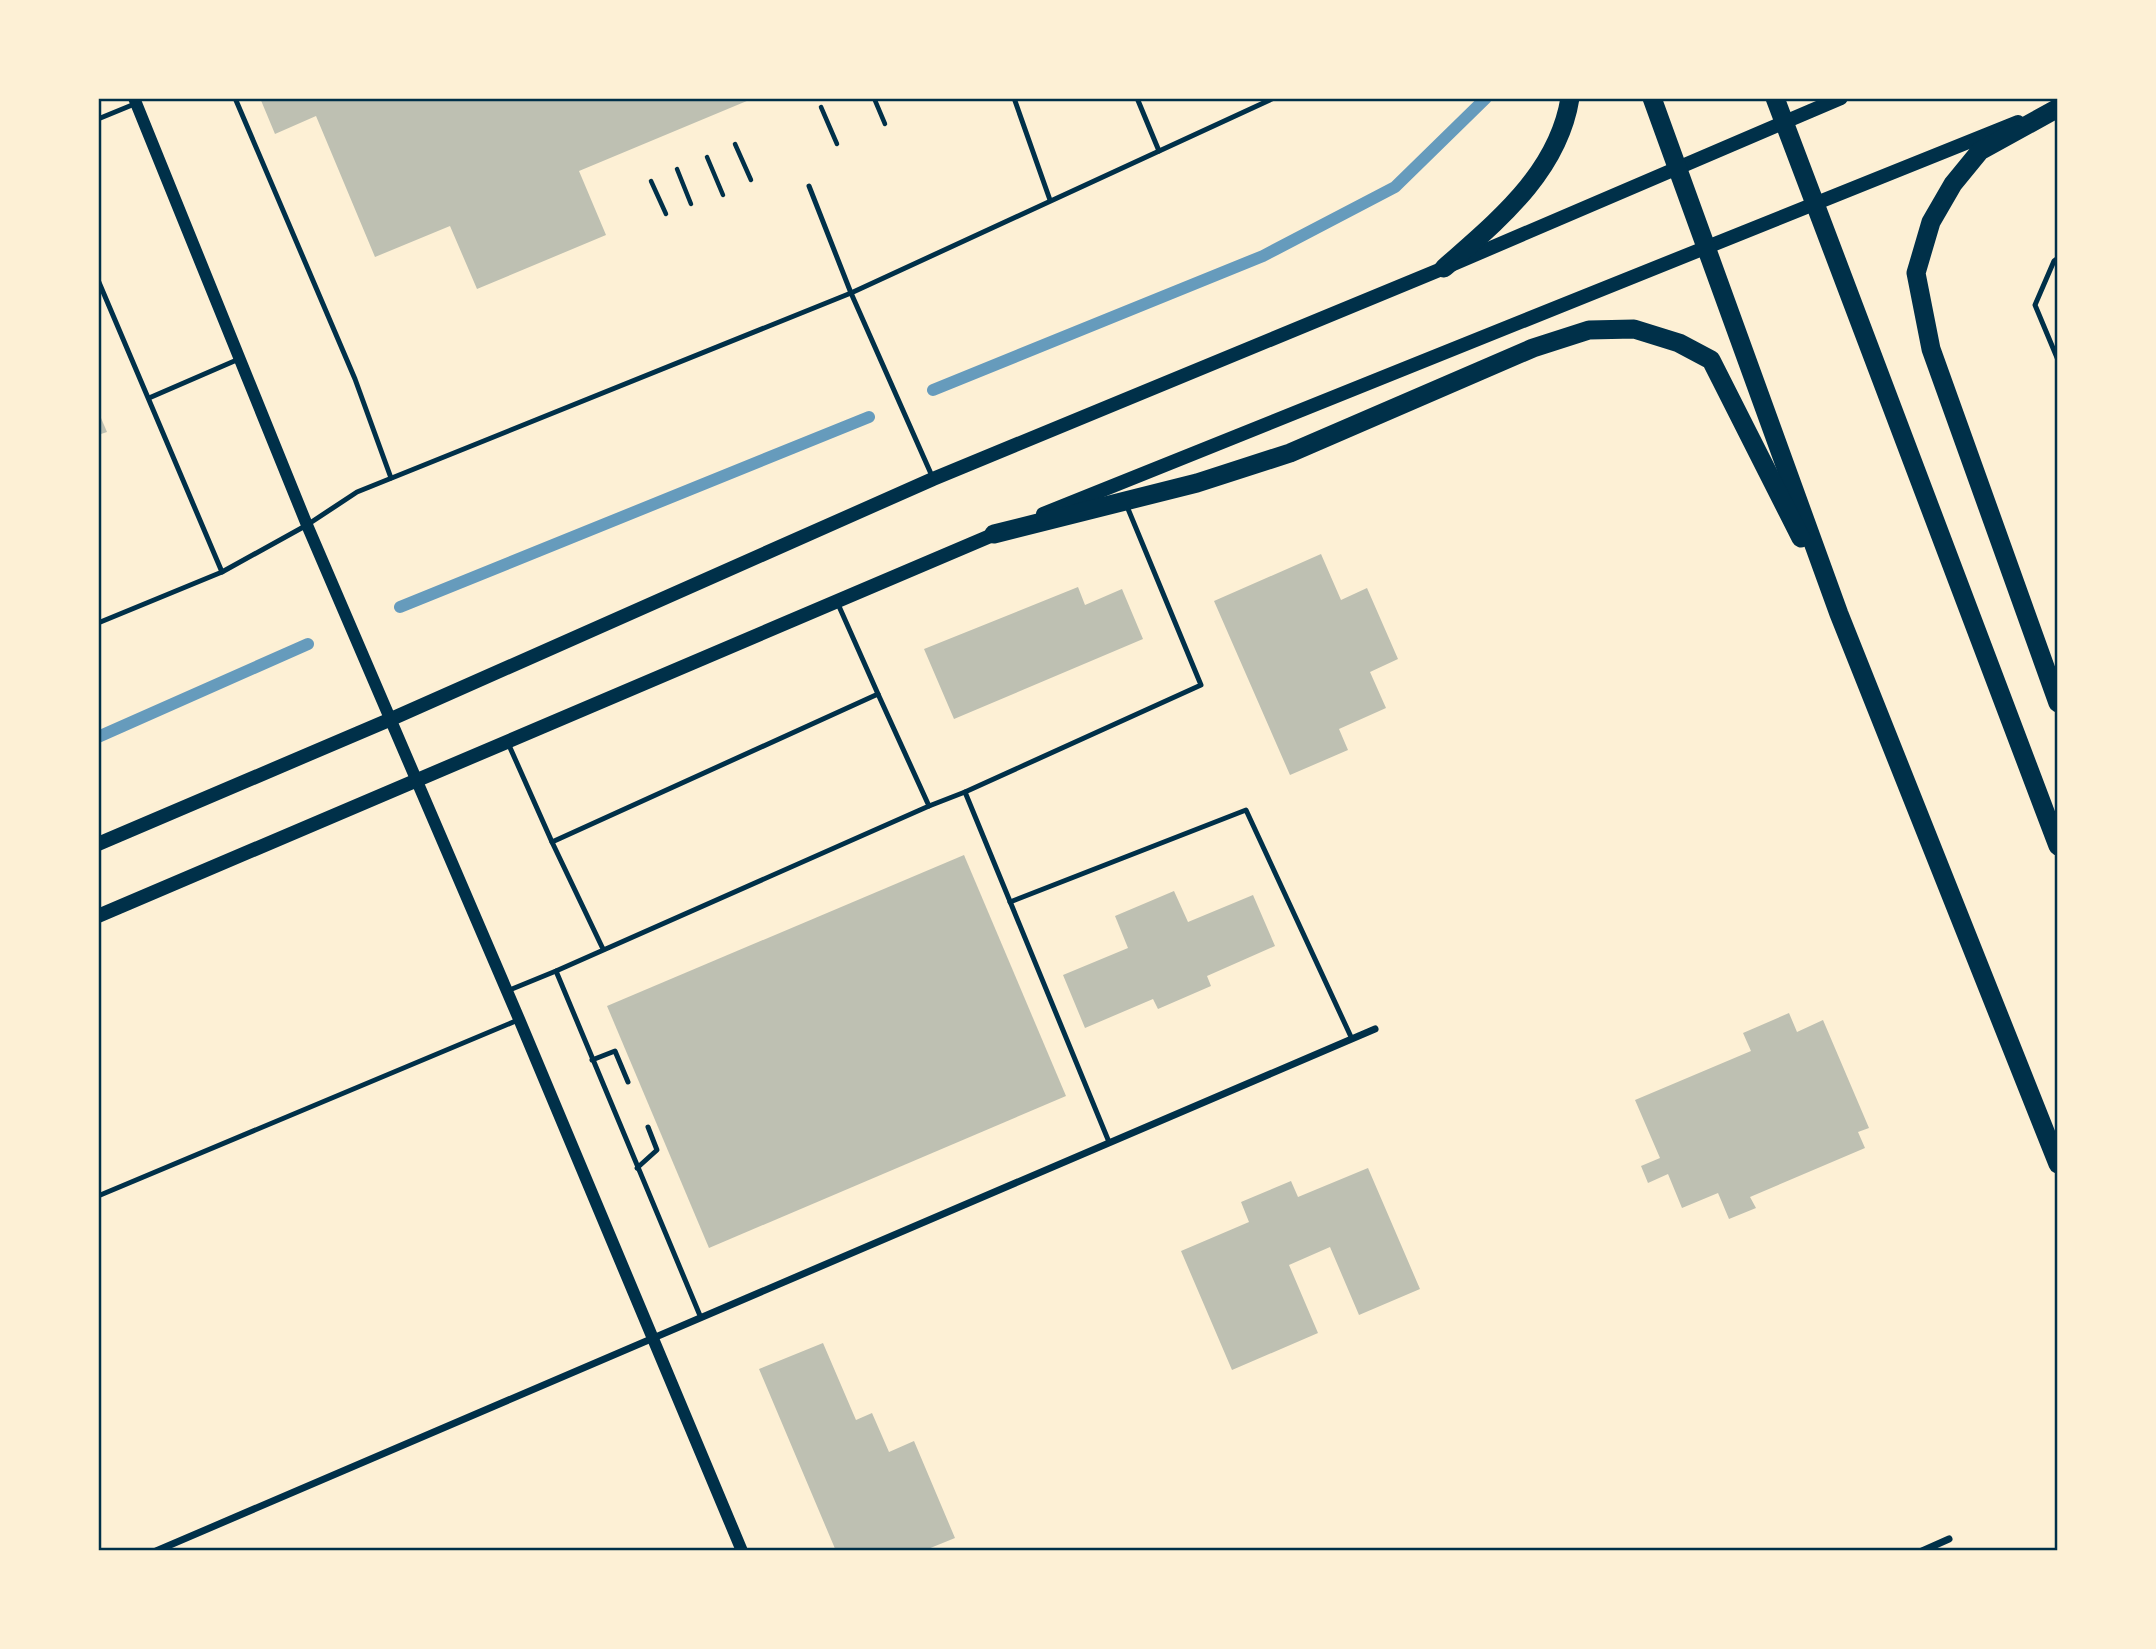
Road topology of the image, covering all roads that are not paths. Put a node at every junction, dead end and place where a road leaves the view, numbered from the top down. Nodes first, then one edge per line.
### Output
1 (235, 98) edge
2 (1014, 98) edge
3 (1137, 98) edge
4 (1274, 98) edge
5 (1570, 98) edge
6 (1651, 98) edge
7 (1775, 98) edge
8 (1841, 98) edge
9 (136, 101) edge
10 (2058, 107) edge
11 (98, 119) edge
12 (1783, 121) junction
13 (1158, 151) junction
14 (1678, 169) junction
15 (809, 186) dead end
16 (1049, 200) junction
17 (1813, 202) junction
18 (1708, 249) junction
19 (2058, 258) edge
20 (1444, 268) junction
21 (98, 280) edge
22 (851, 293) junction
23 (240, 359) junction
24 (2058, 360) edge
25 (149, 398) junction
26 (391, 478) junction
27 (933, 479) junction
28 (1125, 501) junction
29 (307, 525) junction
30 (994, 534) junction
31 (222, 572) junction
32 (837, 602) junction
33 (1839, 614) junction
34 (98, 623) edge
35 (878, 694) junction
36 (2058, 703) edge
37 (388, 720) junction
38 (507, 742) junction
39 (416, 781) junction
40 (965, 792) junction
41 (929, 806) junction
42 (552, 842) junction
43 (98, 844) edge
44 (2058, 846) edge
45 (1010, 902) junction
46 (98, 916) edge
47 (603, 949) junction
48 (556, 971) junction
49 (507, 991) junction
50 (519, 1019) junction
51 (1375, 1028) dead end
52 (1352, 1038) junction
53 (592, 1060) junction
54 (628, 1082) dead end
55 (648, 1127) dead end
56 (1110, 1142) junction
57 (2058, 1164) edge
58 (637, 1168) junction
59 (98, 1196) edge
60 (701, 1318) junction
61 (652, 1338) junction
62 (1949, 1539) dead end
63 (156, 1551) edge
64 (742, 1551) edge
65 (1922, 1551) edge

1 - 26 lane
2 - 16 lane
3 - 13 lane
4 - 13 lane
5 - 20 highway
6 - 14 highway
7 - 12 highway
8 - 12 main road
9 - 11 lane
9 - 23 street
10 - 17 main road
10 - 36 highway
12 - 14 main road
12 - 17 highway
13 - 16 lane
14 - 18 highway
14 - 20 main road
15 - 22 lane
16 - 22 lane
17 - 18 main road
17 - 44 highway
18 - 30 main road
18 - 33 highway
19 - 24 lane
20 - 27 main road
21 - 25 lane
22 - 26 lane
22 - 27 lane
23 - 25 lane
23 - 29 street
25 - 31 lane
26 - 29 lane
27 - 37 main road
28 - 30 highway
28 - 33 highway
28 - 40 lane
29 - 31 lane
29 - 37 street
30 - 32 main road
31 - 34 lane
32 - 35 lane
32 - 38 main road
33 - 57 highway
35 - 41 lane
35 - 42 lane
37 - 39 street
37 - 43 main road
38 - 39 main road
38 - 42 lane
39 - 46 main road
39 - 49 street
40 - 41 lane
40 - 45 lane
41 - 47 lane
42 - 47 lane
45 - 52 lane
45 - 56 lane
47 - 48 lane
48 - 49 lane
48 - 53 lane
49 - 50 street
50 - 59 lane
50 - 61 street
51 - 52 street
52 - 56 street
53 - 54 lane
53 - 58 lane
55 - 58 lane
56 - 60 street
58 - 60 lane
60 - 61 street
61 - 63 street
61 - 64 street
62 - 65 street

